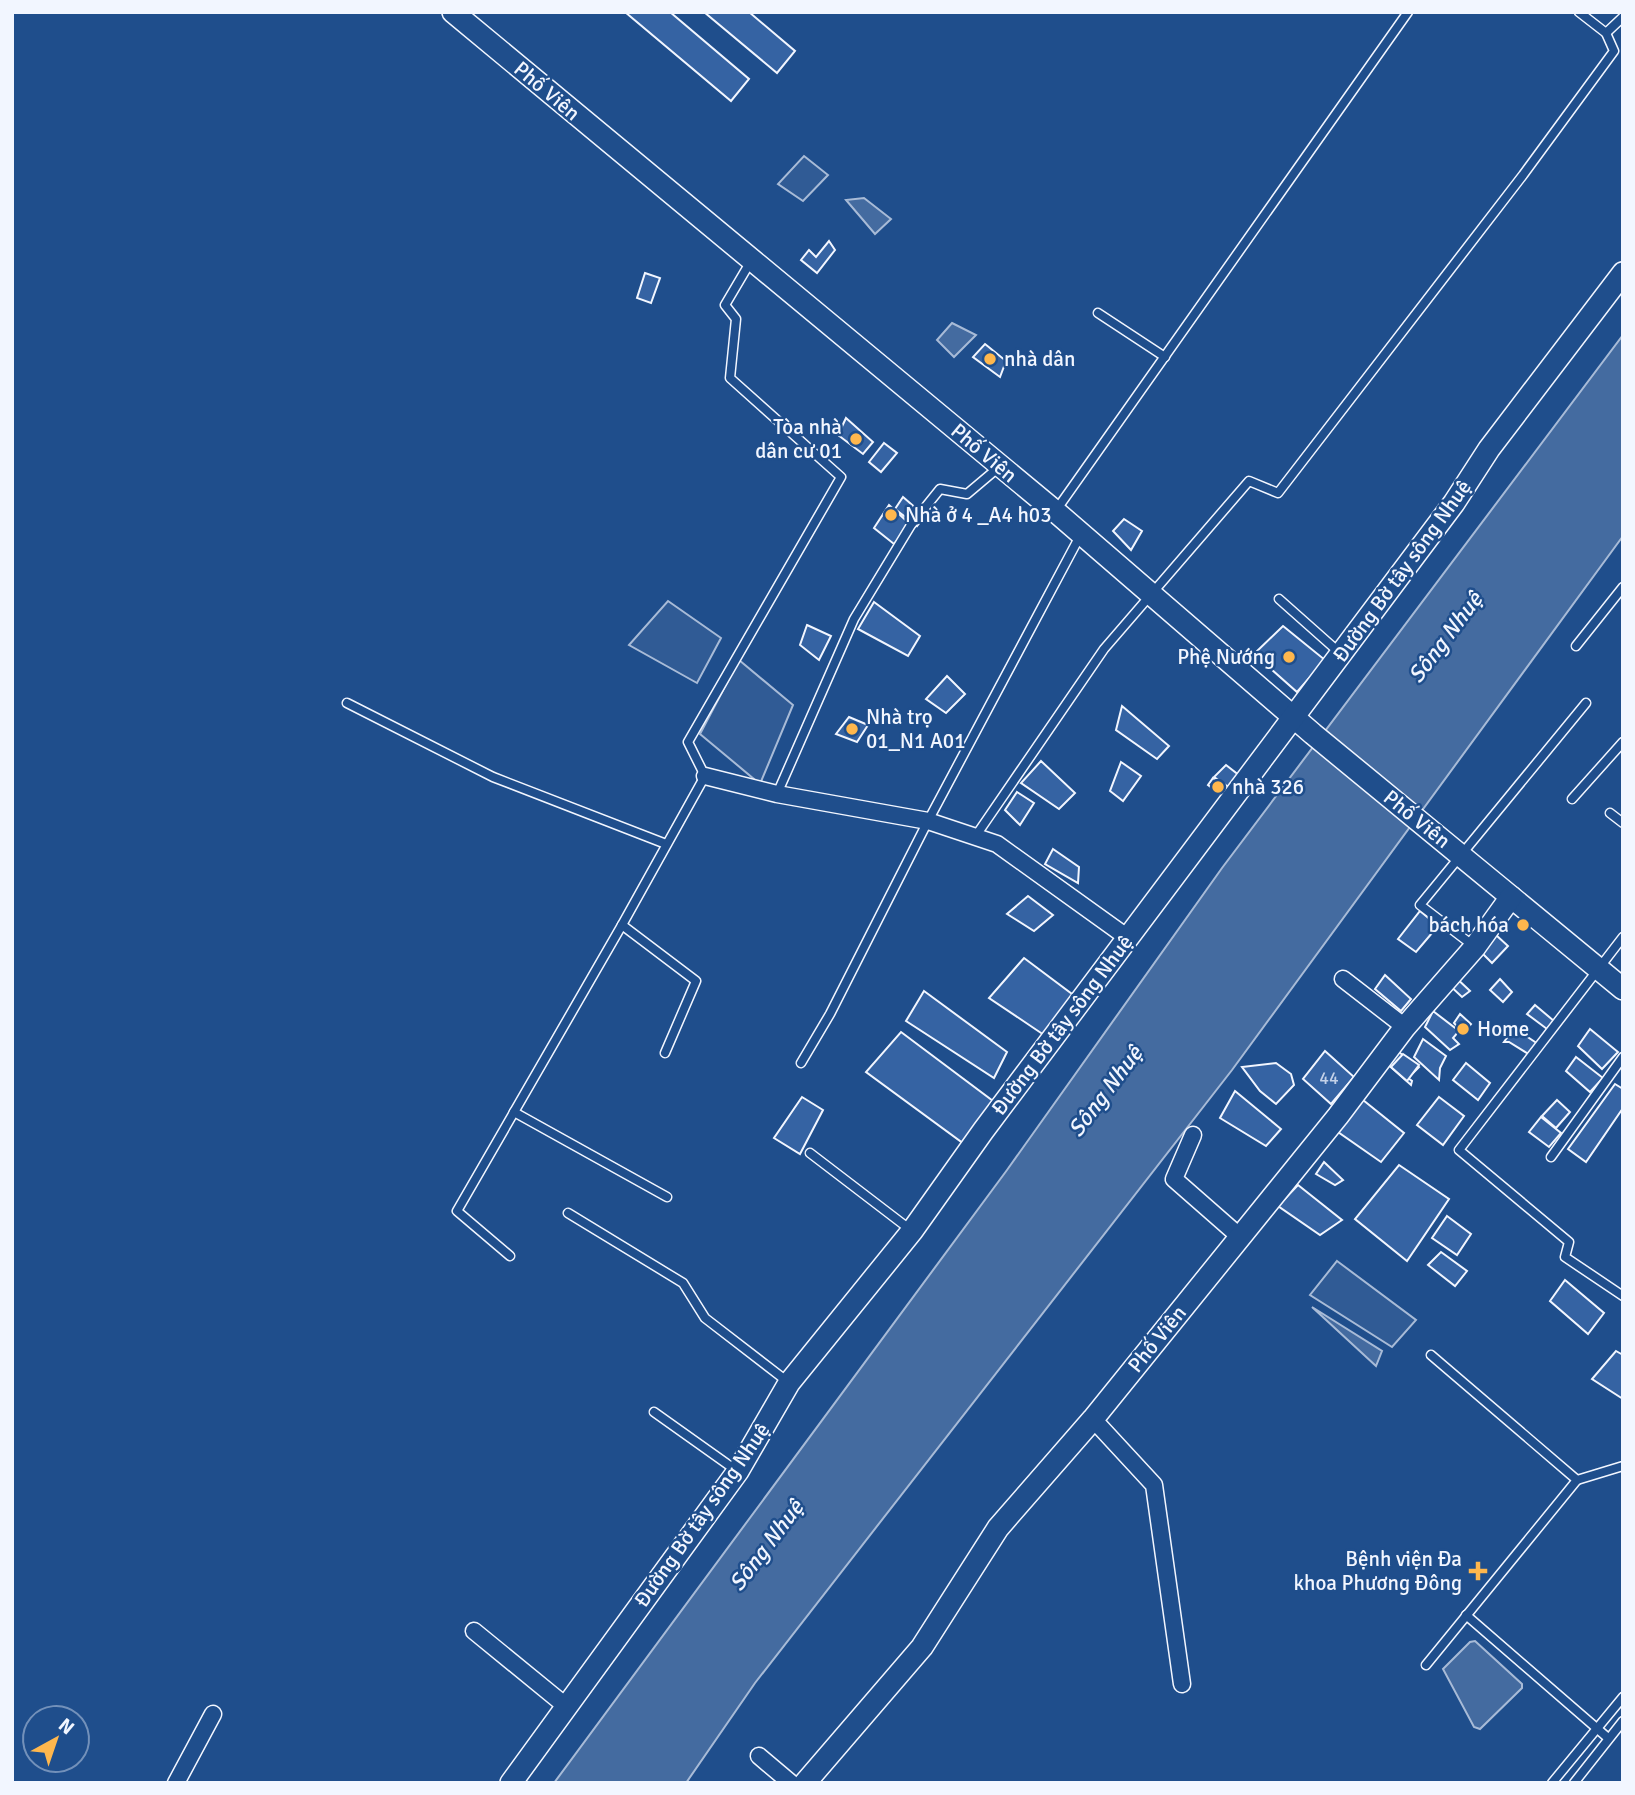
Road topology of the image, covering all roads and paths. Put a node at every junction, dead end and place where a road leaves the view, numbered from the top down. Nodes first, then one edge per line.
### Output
1 (453, 12) edge
2 (1408, 12) edge
3 (1579, 12) edge
4 (1623, 17) edge
5 (1605, 33) junction
6 (751, 261) junction
7 (1623, 273) edge
8 (1098, 313) dead end
9 (1165, 357) junction
10 (1000, 466) junction
11 (1055, 512) junction
12 (1081, 534) junction
13 (1623, 587) edge
14 (1150, 593) junction
15 (1279, 598) dead end
16 (1576, 646) dead end
17 (1341, 654) junction
18 (347, 703) dead end
19 (1586, 703) dead end
20 (1293, 716) junction
21 (1623, 742) edge
22 (705, 776) junction
23 (777, 794) junction
24 (1572, 799) dead end
25 (1610, 813) dead end
26 (928, 821) junction
27 (1623, 823) edge
28 (975, 837) junction
29 (666, 844) junction
30 (1461, 855) junction
31 (1511, 897) junction
32 (622, 925) junction
33 (1623, 937) edge
34 (1128, 938) junction
35 (1475, 947) junction
36 (1598, 969) junction
37 (1343, 979) dead end
38 (1623, 989) edge
39 (1405, 1027) junction
40 (665, 1053) dead end
41 (1623, 1057) edge
42 (801, 1063) dead end
43 (514, 1112) junction
44 (1194, 1135) dead end
45 (810, 1153) dead end
46 (1551, 1157) dead end
47 (667, 1197) dead end
48 (568, 1213) dead end
49 (912, 1231) junction
50 (1240, 1236) junction
51 (510, 1256) dead end
52 (1623, 1296) edge
53 (1431, 1355) dead end
54 (789, 1383) junction
55 (654, 1412) dead end
56 (1093, 1419) junction
57 (1623, 1466) edge
58 (738, 1471) junction
59 (1577, 1480) junction
60 (1466, 1615) junction
61 (474, 1631) dead end
62 (1426, 1665) dead end
63 (1182, 1684) dead end
64 (1623, 1696) edge
65 (567, 1707) junction
66 (213, 1714) dead end
67 (1623, 1721) edge
68 (1596, 1728) junction
69 (1608, 1738) junction
70 (758, 1756) dead end
71 (176, 1783) edge
72 (511, 1783) edge
73 (791, 1783) edge
74 (805, 1783) edge
75 (1552, 1783) edge
76 (1574, 1783) edge

1 - 6 street, Phố Viên
2 - 9 lane
3 - 5 lane
4 - 5 lane
5 - 14 lane
6 - 10 street, Phố Viên
6 - 22 lane
7 - 17 street, Đường Bờ tây sông Nhuệ
8 - 9 lane
9 - 11 lane
10 - 11 street, Phố Viên
10 - 23 lane
11 - 12 street, Phố Viên
12 - 14 street, Phố Viên
12 - 26 lane
13 - 16 lane
14 - 20 street, Phố Viên
14 - 28 lane
15 - 17 lane
17 - 20 street, Đường Bờ tây sông Nhuệ
18 - 29 lane
19 - 30 lane
20 - 30 street, Phố Viên
20 - 34 street, Đường Bờ tây sông Nhuệ
21 - 24 lane
22 - 23 street
22 - 29 lane
23 - 26 street
25 - 27 lane
26 - 28 street
26 - 42 lane
28 - 34 street
29 - 32 lane
30 - 31 street, Phố Viên
30 - 35 lane
31 - 35 street, Phố Viên
31 - 36 street, Phố Viên
32 - 40 lane
32 - 43 lane
33 - 36 lane
34 - 49 street, Đường Bờ tây sông Nhuệ
35 - 39 street, Phố Viên
36 - 38 street, Phố Viên
36 - 52 lane
37 - 39 street
39 - 50 street, Phố Viên
41 - 46 lane
43 - 47 lane
43 - 51 lane
44 - 50 street
45 - 49 lane
48 - 54 lane
49 - 54 street, Đường Bờ tây sông Nhuệ
50 - 56 street, Phố Viên
53 - 59 lane
54 - 58 street, Đường Bờ tây sông Nhuệ
55 - 58 lane
56 - 63 street
56 - 74 street, Phố Viên
57 - 59 lane
58 - 65 street, Đường Bờ tây sông Nhuệ
59 - 60 lane
60 - 62 lane
60 - 68 lane
61 - 65 street
64 - 68 lane
65 - 72 street, Đường Bờ tây sông Nhuệ
66 - 71 street
67 - 69 lane
68 - 69 lane
68 - 75 lane
69 - 76 lane
70 - 73 street

